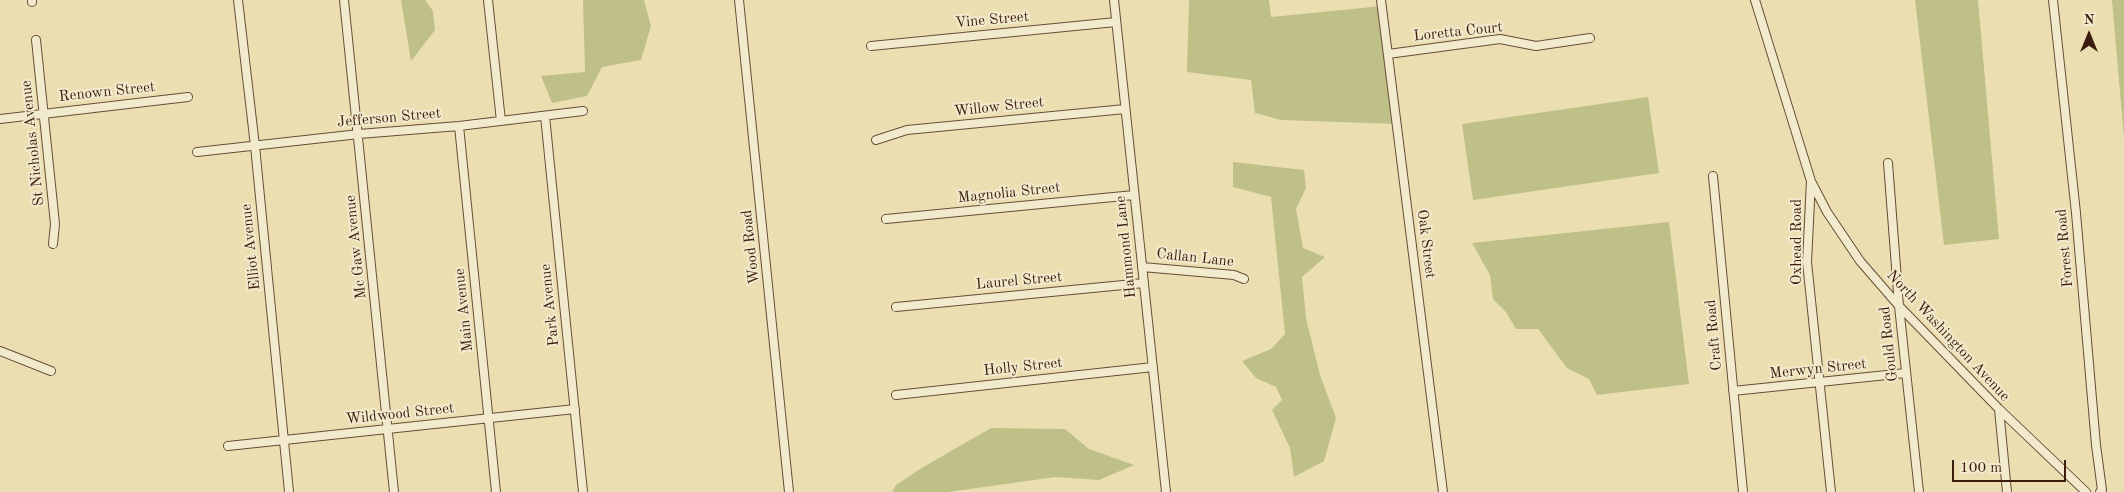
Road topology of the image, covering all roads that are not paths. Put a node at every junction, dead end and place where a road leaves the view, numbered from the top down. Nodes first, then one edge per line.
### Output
1 (238, 0) edge
2 (344, 0) edge
3 (488, 0) edge
4 (739, 0) edge
5 (1114, 0) edge
6 (1381, 0) edge
7 (1755, 0) edge
8 (2053, 0) edge
9 (1116, 22) junction
10 (1590, 38) dead end
11 (36, 40) dead end
12 (871, 46) dead end
13 (1388, 54) junction
14 (188, 97) dead end
15 (1125, 109) junction
16 (583, 111) dead end
17 (42, 113) junction
18 (544, 116) junction
19 (0, 119) edge
20 (501, 121) junction
21 (459, 126) junction
22 (358, 134) junction
23 (876, 140) dead end
24 (255, 146) junction
25 (197, 152) dead end
26 (1888, 163) dead end
27 (1713, 176) dead end
28 (1811, 181) junction
29 (1134, 195) junction
30 (886, 219) dead end
31 (54, 244) dead end
32 (1142, 267) junction
33 (1244, 279) dead end
34 (1144, 283) junction
35 (1899, 306) junction
36 (896, 307) dead end
37 (0, 351) edge
38 (1153, 367) junction
39 (51, 371) dead end
40 (1906, 373) junction
41 (1821, 383) junction
42 (1733, 391) junction
43 (896, 395) dead end
44 (575, 410) junction
45 (1999, 410) junction
46 (489, 419) junction
47 (388, 429) junction
48 (284, 440) junction
49 (228, 446) dead end
50 (289, 492) edge
51 (394, 492) edge
52 (496, 492) edge
53 (584, 492) edge
54 (789, 492) edge
55 (1166, 492) edge
56 (1443, 492) edge
57 (1743, 492) edge
58 (1832, 492) edge
59 (1919, 492) edge
60 (2007, 492) edge
61 (2086, 492) edge
62 (2100, 492) edge

1 - 24 street, Elliot Avenue
2 - 22 street, Mc Gaw Avenue
3 - 20 street
4 - 54 street, Wood Road
5 - 9 street, Hammond Lane
6 - 13 street, Oak Street
7 - 28 street, Oxhead Road
8 - 62 street, Forest Road
9 - 12 street, Vine Street
9 - 15 street, Hammond Lane
10 - 13 street, Loretta Court
11 - 17 street, St Nicholas Avenue
13 - 56 street, Oak Street
14 - 17 street, Renown Street
15 - 23 street, Willow Street
15 - 29 street, Hammond Lane
16 - 18 street, Jefferson Street
17 - 19 street, Renown Street
17 - 31 street, St Nicholas Avenue
18 - 20 street, Jefferson Street
18 - 44 street, Park Avenue
20 - 21 street, Jefferson Street
21 - 22 street, Jefferson Street
21 - 46 street, Main Avenue
22 - 24 street, Jefferson Street
22 - 47 street, Mc Gaw Avenue
24 - 25 street, Jefferson Street
24 - 48 street, Elliot Avenue
26 - 35 street, Gould Road
27 - 42 street, Craft Road
28 - 35 street, North Washington Avenue
28 - 41 street, Oxhead Road
29 - 30 street, Magnolia Street
29 - 32 street, Hammond Lane
32 - 33 street, Callan Lane
32 - 34 street, Hammond Lane
34 - 36 street, Laurel Street
34 - 38 street, Hammond Lane
35 - 40 street, Gould Road
35 - 45 street, North Washington Avenue
37 - 39 street
38 - 43 street, Holly Street
38 - 55 street, Hammond Lane
40 - 41 street, Merwyn Street
40 - 59 street, Gould Road
41 - 42 street, Merwyn Street
41 - 58 street, Oxhead Road
42 - 57 street, Craft Road
44 - 46 street, Wildwood Street
44 - 53 street, Park Avenue
45 - 60 street
45 - 61 street, North Washington Avenue
46 - 47 street, Wildwood Street
46 - 52 street, Main Avenue
47 - 48 street, Wildwood Street
47 - 51 street, Mc Gaw Avenue
48 - 49 street, Wildwood Street
48 - 50 street, Elliot Avenue

